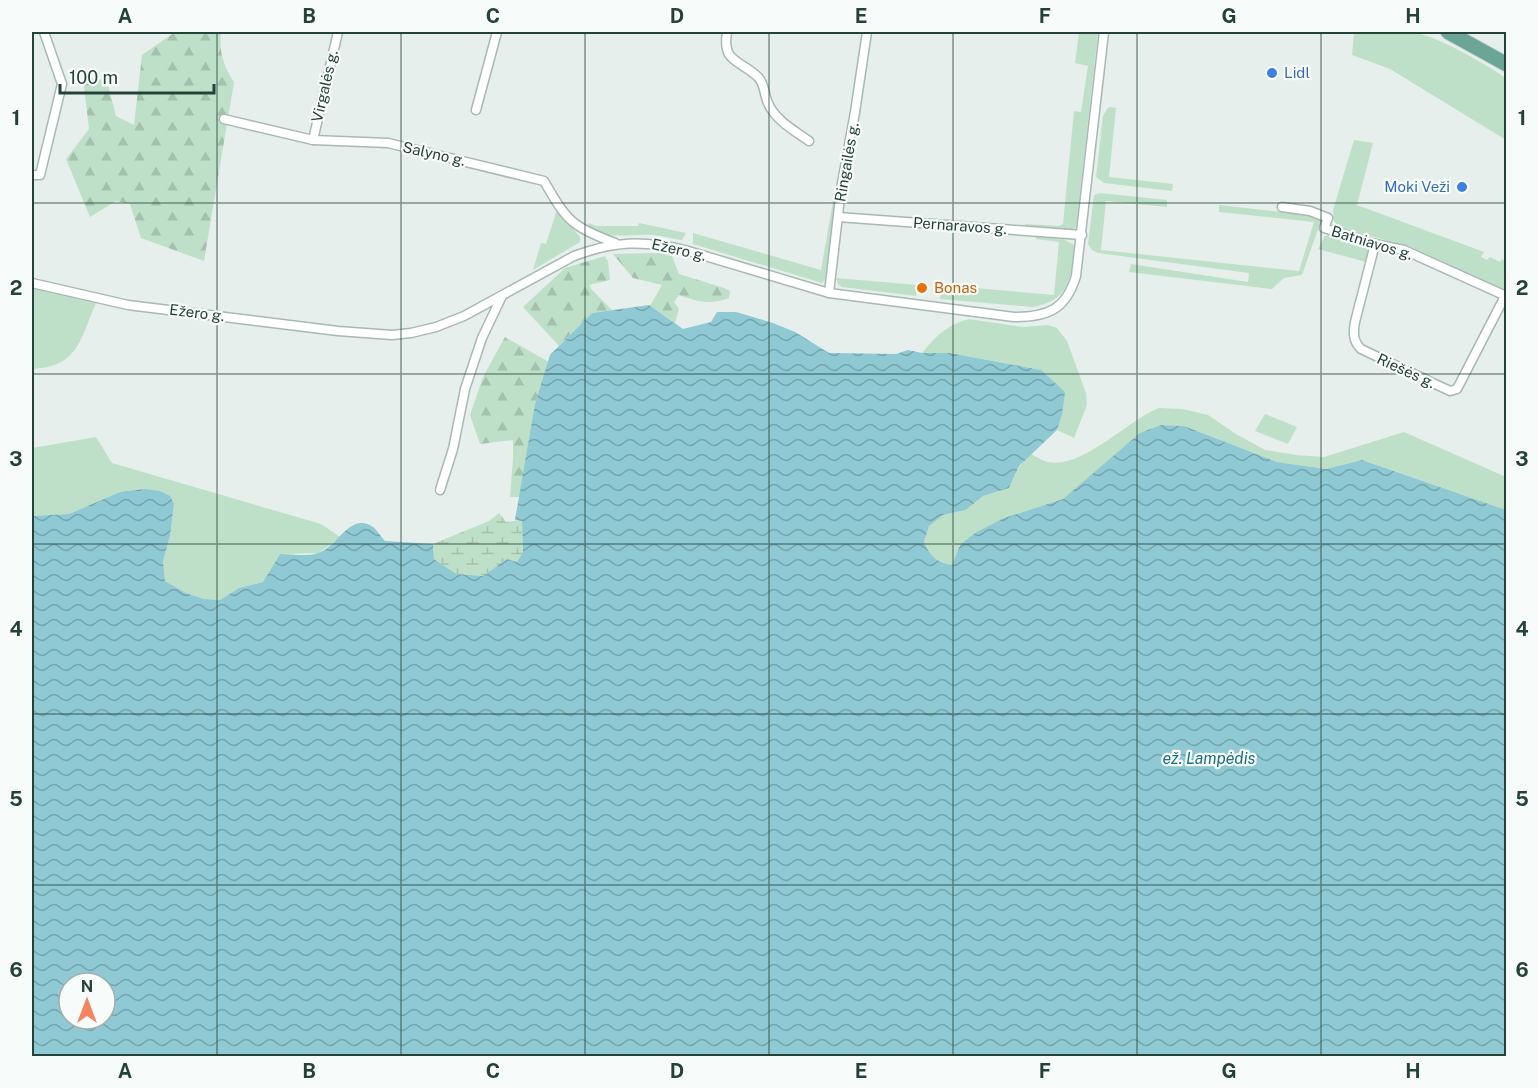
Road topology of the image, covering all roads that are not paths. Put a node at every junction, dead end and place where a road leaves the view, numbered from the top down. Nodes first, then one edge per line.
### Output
1 (44, 32) edge
2 (338, 32) edge
3 (497, 32) edge
4 (727, 32) edge
5 (867, 32) edge
6 (1104, 32) edge
7 (1448, 32) edge
8 (1506, 64) edge
9 (477, 110) dead end
10 (224, 119) dead end
11 (313, 140) junction
12 (809, 141) dead end
13 (32, 175) edge
14 (1282, 207) dead end
15 (837, 216) junction
16 (1082, 235) junction
17 (616, 244) junction
18 (1375, 244) junction
19 (32, 283) edge
20 (828, 293) junction
21 (1506, 296) edge
22 (501, 297) junction
23 (440, 490) dead end

1 - 13 street
2 - 11 street, Virgalės g.
3 - 9 street
4 - 12 street
5 - 15 street, Ringailės g.
6 - 16 street, Ežero g.
7 - 8 main road
10 - 11 street, Salyno g.
11 - 17 street, Salyno g.
14 - 18 street, Batniavos g.
15 - 16 street, Pernaravos g.
15 - 20 street, Ringailės g.
16 - 20 street, Ežero g.
17 - 20 street, Ežero g.
17 - 22 street, Ežero g.
18 - 21 street, Batniavos g.
18 - 21 street, Riešės g.
19 - 22 street, Ežero g.
22 - 23 street

